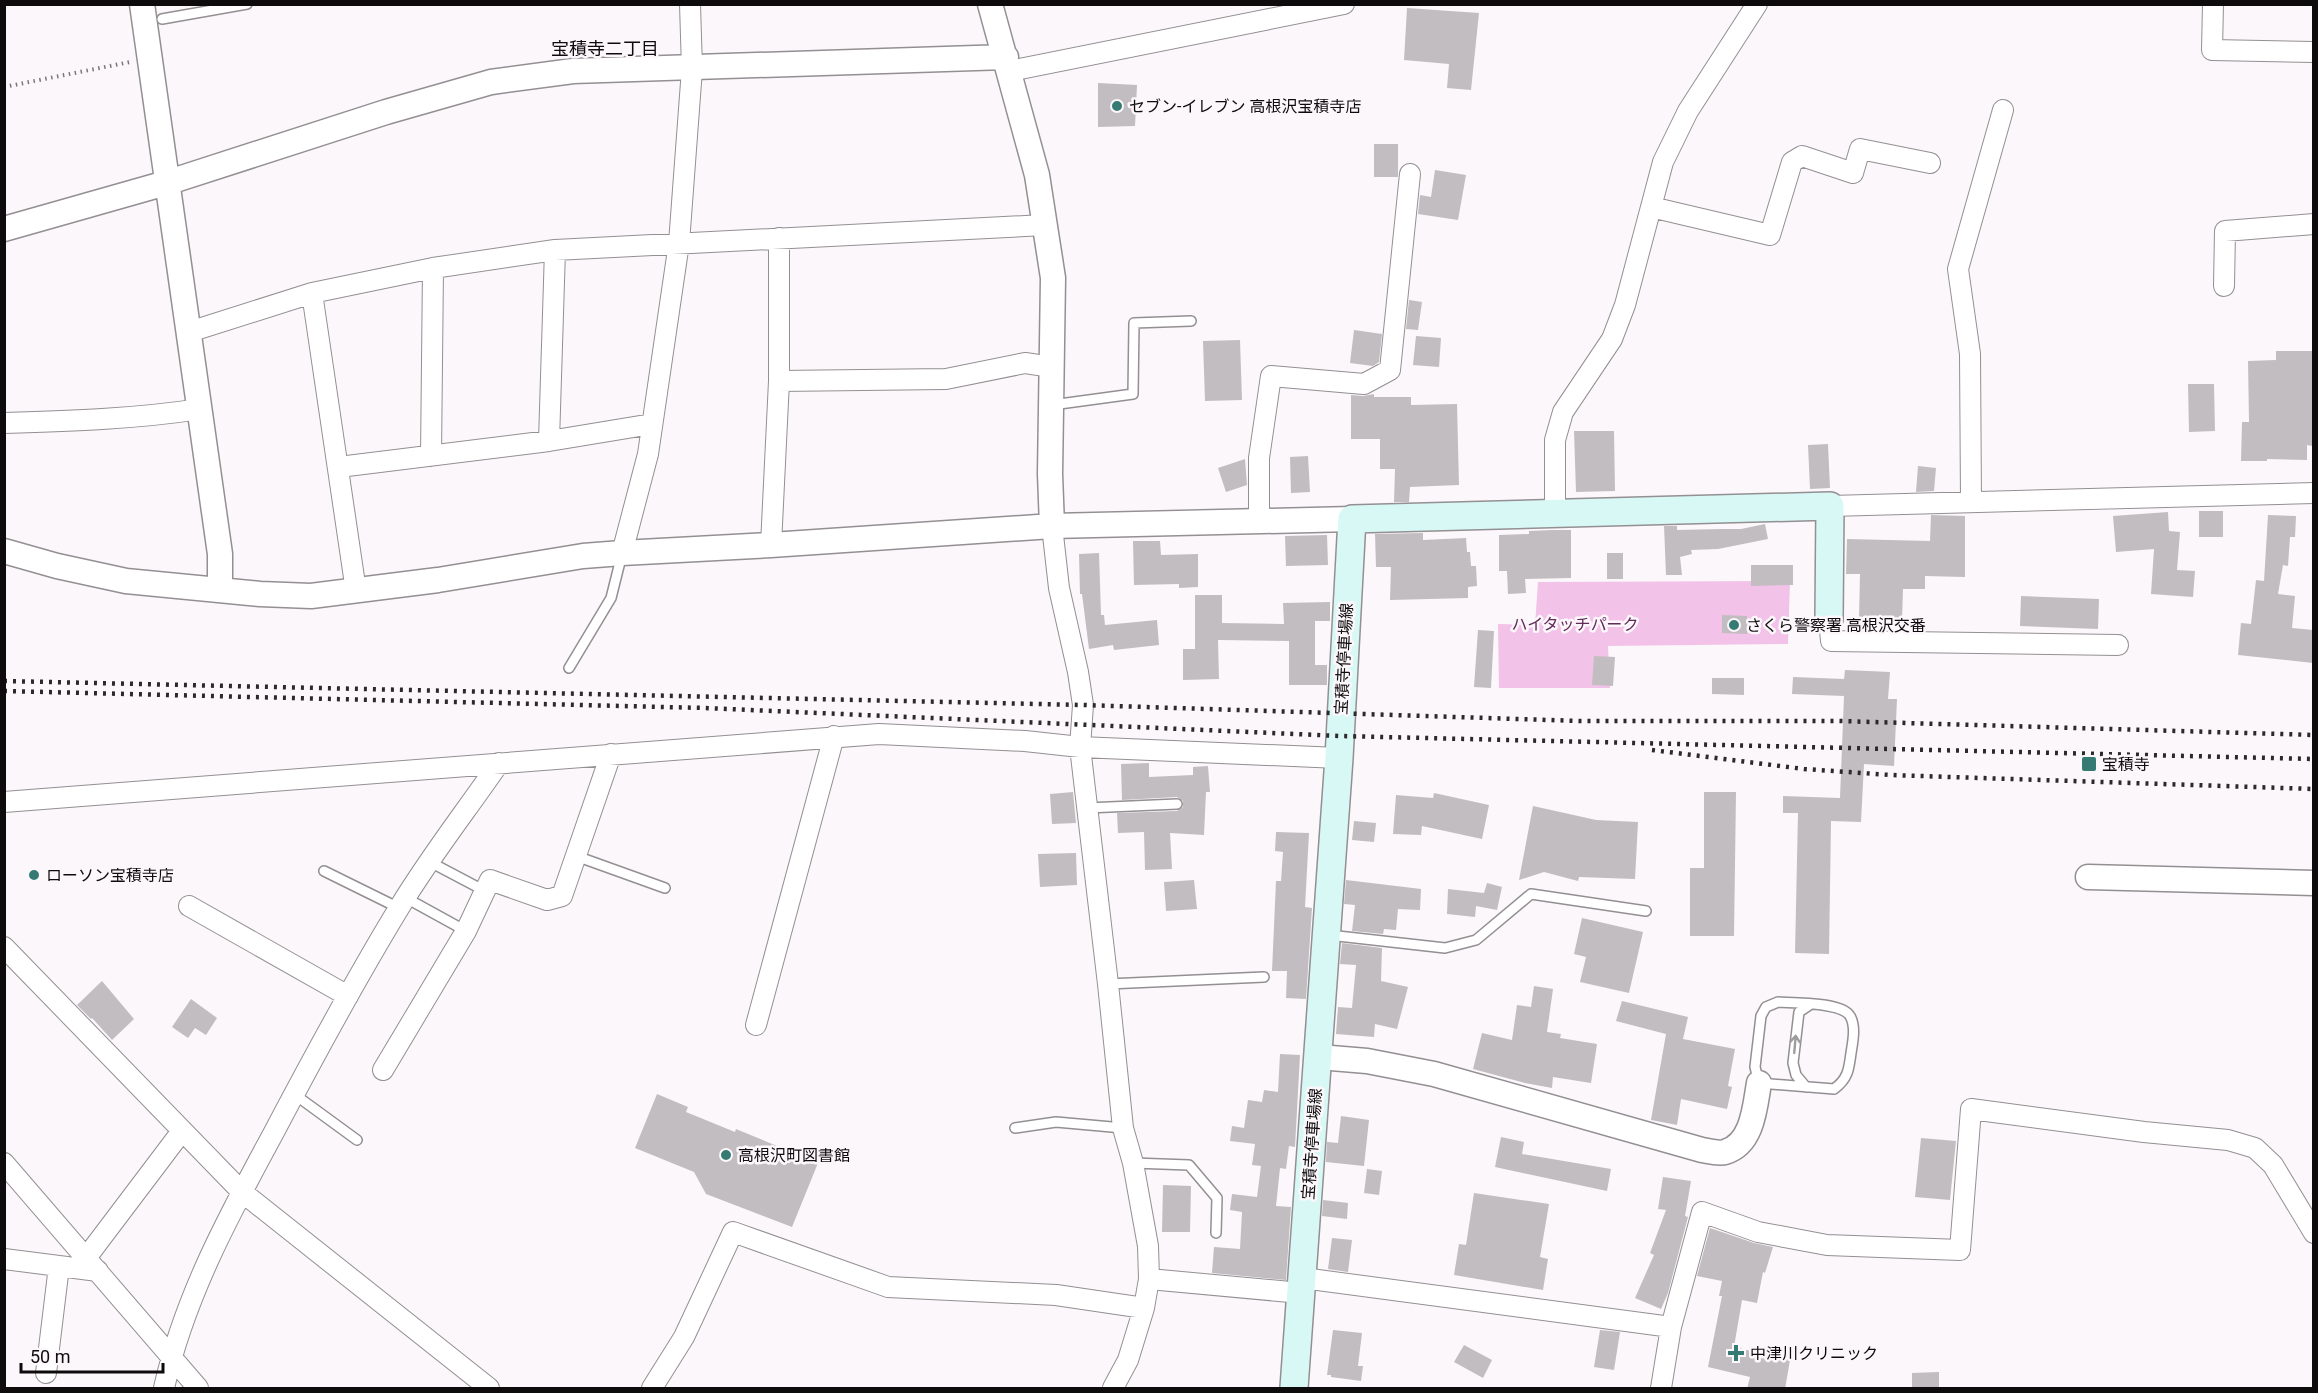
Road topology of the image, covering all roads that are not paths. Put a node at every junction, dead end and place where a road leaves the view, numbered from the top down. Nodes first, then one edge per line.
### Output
1 (247, 4) edge
2 (690, 4) edge
3 (990, 4) edge
4 (1344, 4) edge
5 (1757, 4) edge
6 (2213, 4) edge
7 (152, 12) edge
8 (2313, 52) edge
9 (1008, 64) junction
10 (692, 69) junction
11 (2003, 110) dead end
12 (1930, 163) dead end
13 (1410, 174) dead end
14 (166, 183) junction
15 (1651, 207) junction
16 (2313, 224) edge
17 (1045, 225) junction
18 (4, 228) edge
19 (779, 238) junction
20 (679, 243) junction
21 (555, 250) junction
22 (433, 268) junction
23 (2224, 286) dead end
24 (312, 293) junction
25 (1191, 321) dead end
26 (189, 332) junction
27 (1052, 367) junction
28 (779, 381) junction
29 (1051, 405) junction
30 (200, 409) junction
31 (4, 423) edge
32 (652, 424) junction
33 (549, 441) junction
34 (431, 456) junction
35 (339, 467) junction
36 (2313, 493) edge
37 (1971, 502) junction
38 (1830, 506) junction
39 (1555, 512) junction
40 (1352, 519) junction
41 (1259, 521) junction
42 (1052, 526) junction
43 (771, 545) junction
44 (4, 551) edge
45 (622, 553) junction
46 (220, 590) junction
47 (356, 591) junction
48 (1829, 619) joint
49 (2118, 645) dead end
50 (569, 668) dead end
51 (834, 736) junction
52 (1080, 747) junction
53 (611, 754) junction
54 (1339, 758) junction
55 (500, 762) junction
56 (4, 801) edge
57 (1177, 804) dead end
58 (1087, 808) junction
59 (576, 856) junction
60 (430, 862) junction
61 (324, 871) dead end
62 (2088, 877) dead end
63 (2313, 883) edge
64 (665, 888) dead end
65 (485, 891) junction
66 (402, 903) junction
67 (189, 906) dead end
68 (1646, 911) dead end
69 (466, 931) junction
70 (1327, 935) junction
71 (4, 947) edge
72 (1264, 977) dead end
73 (1108, 984) junction
74 (348, 996) junction
75 (1811, 1004) junction
76 (756, 1025) dead end
77 (1319, 1057) junction
78 (383, 1070) dead end
79 (1760, 1083) junction
80 (1806, 1087) junction
81 (294, 1094) junction
82 (1015, 1128) dead end
83 (1123, 1128) junction
84 (182, 1131) junction
85 (357, 1140) dead end
86 (4, 1163) edge
87 (1133, 1163) junction
88 (242, 1192) junction
89 (1216, 1233) dead end
90 (2313, 1233) edge
91 (4, 1259) edge
92 (92, 1265) junction
93 (59, 1266) junction
94 (1149, 1279) junction
95 (1302, 1286) junction
96 (1144, 1308) junction
97 (1671, 1327) junction
98 (171, 1357) junction
99 (46, 1373) dead end
100 (165, 1389) edge
101 (198, 1389) edge
102 (489, 1389) edge
103 (652, 1389) edge
104 (1113, 1389) edge
105 (1294, 1389) edge
106 (1661, 1389) edge

1 - 7 lane
2 - 10 street
3 - 9 street
4 - 9 street
5 - 15 street
6 - 8 street
7 - 14 street
9 - 10 street
9 - 17 street
10 - 14 street
10 - 20 street
11 - 37 street
12 - 15 street
13 - 41 street
14 - 18 street
14 - 26 street
15 - 39 street
16 - 23 street
17 - 19 street
17 - 27 street
19 - 20 street
19 - 28 street
20 - 21 street
20 - 32 street
21 - 22 street
21 - 33 street
22 - 24 street
22 - 34 street
24 - 26 street
24 - 35 street
25 - 29 lane
26 - 30 street
27 - 28 street
27 - 29 street
28 - 43 street
29 - 42 street
30 - 31 street
30 - 46 street
32 - 33 street
32 - 45 street
33 - 34 street
34 - 35 street
35 - 47 street
36 - 37 street
37 - 38 street
38 - 39 main road
38 - 48 main road
39 - 40 main road
40 - 41 street
40 - 54 main road, 宝積寺停車場線
41 - 42 street
42 - 43 street
42 - 52 street
43 - 45 street
44 - 46 street
45 - 47 street
45 - 50 lane
46 - 47 street
48 - 49 street
51 - 52 street
51 - 53 street
51 - 76 street
52 - 54 street
52 - 58 street
53 - 55 street
53 - 59 street
54 - 70 main road, 宝積寺停車場線
55 - 56 street
55 - 60 street
57 - 58 lane
58 - 73 street
59 - 64 lane
59 - 65 street
60 - 65 lane
60 - 66 street
61 - 66 lane
62 - 63 street
65 - 69 street
66 - 69 lane
66 - 74 street
67 - 74 street
68 - 70 lane
69 - 78 street
70 - 77 main road, 宝積寺停車場線
71 - 84 street
72 - 73 lane
73 - 83 street
74 - 81 street
75 - 79 lane
80 -> 75 lane
75 - 80 lane
77 - 79 street
77 - 95 main road, 宝積寺停車場線
79 - 80 lane
81 - 85 lane
81 - 88 street
82 - 83 lane
83 - 87 street
84 - 88 street
84 - 92 street
86 - 92 street
87 - 89 lane
87 - 94 street
88 - 98 street
88 - 102 street
90 - 97 street
91 - 93 street
92 - 93 street
92 - 98 street
93 - 99 street
94 - 95 street
94 - 96 street
95 - 97 street
95 - 105 main road, 宝積寺停車場線
96 - 103 street
96 - 104 street
97 - 106 street
98 - 100 street
98 - 101 street

